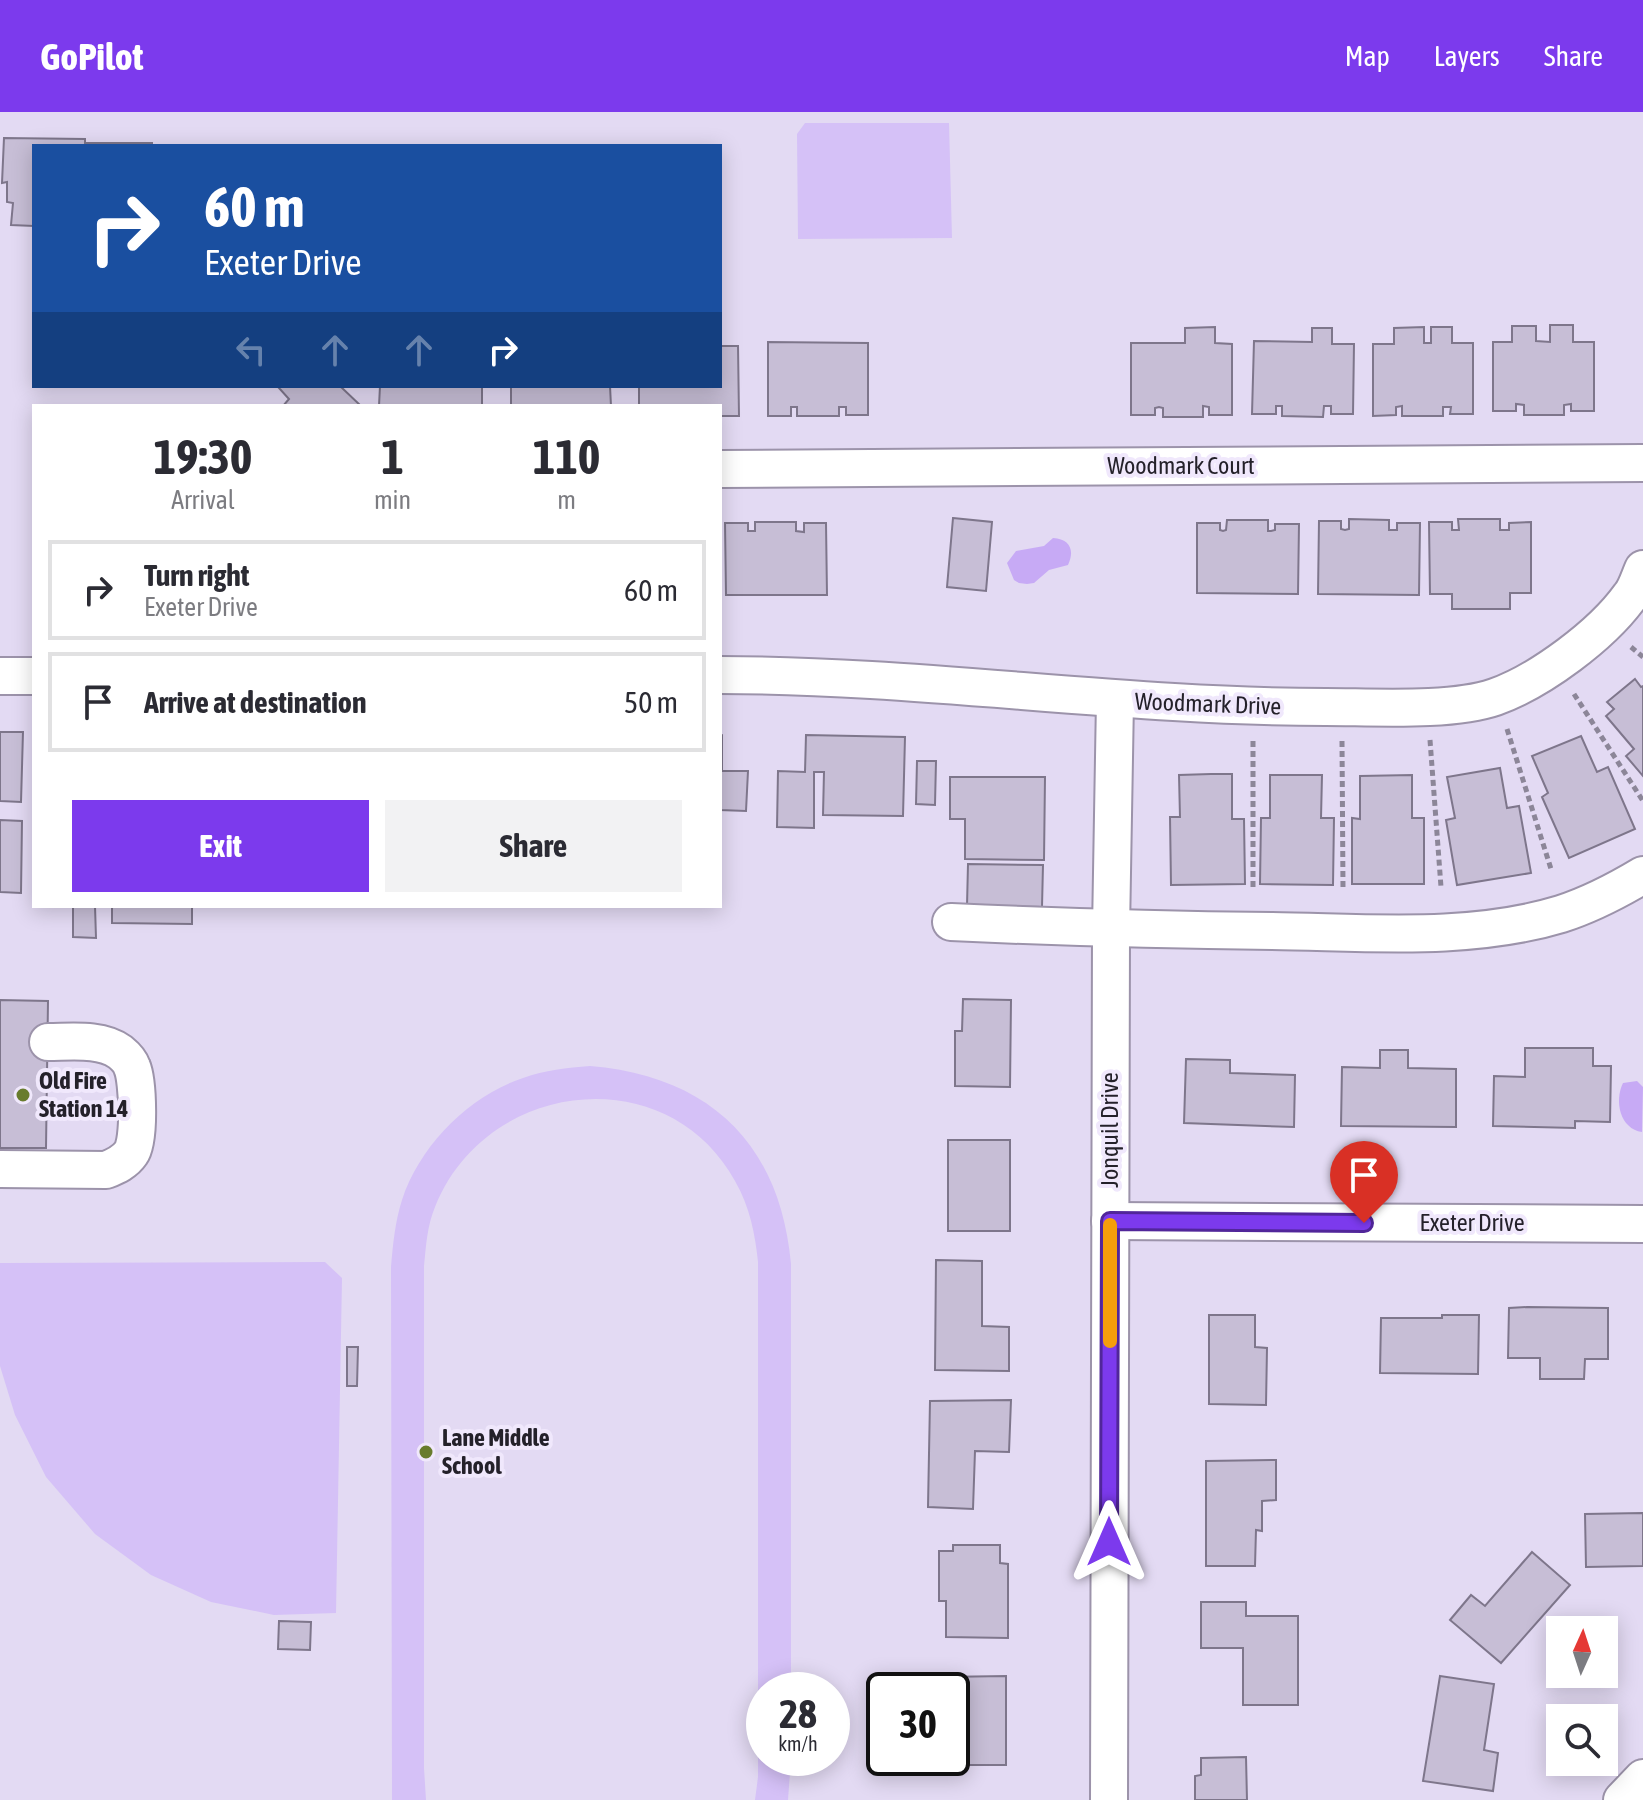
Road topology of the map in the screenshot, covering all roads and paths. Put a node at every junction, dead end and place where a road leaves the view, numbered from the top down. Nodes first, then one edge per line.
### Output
1 (1643, 463) edge
2 (722, 469) edge
3 (1643, 569) edge
4 (1630, 646) dead end
5 (1643, 657) edge
6 (722, 675) edge
7 (0, 676) edge
8 (32, 676) edge
9 (1574, 693) dead end
10 (1115, 700) junction
11 (1506, 728) dead end
12 (1430, 739) dead end
13 (1253, 740) dead end
14 (1342, 740) dead end
15 (1643, 801) edge
16 (1551, 869) dead end
17 (1643, 875) edge
18 (1253, 887) dead end
19 (1441, 887) dead end
20 (1343, 888) dead end
21 (951, 922) dead end
22 (1111, 930) junction
23 (48, 1042) dead end
24 (0, 1169) edge
25 (1110, 1221) junction
26 (1643, 1224) edge
27 (1643, 1778) edge
28 (1109, 1800) edge
29 (1622, 1800) edge

1 - 2 street, Woodmark Court
3 - 10 street, Woodmark Drive
4 - 5 path
6 - 10 street, Woodmark Drive
7 - 8 street
9 - 15 path
10 - 22 street, Jonquil Drive
11 - 16 path
12 - 19 path
13 - 18 path
14 - 20 path
17 - 22 street
21 - 22 street
22 - 25 street, Jonquil Drive
23 - 24 street
25 - 26 street, Exeter Drive
25 - 28 street, Jonquil Drive
27 - 29 street

